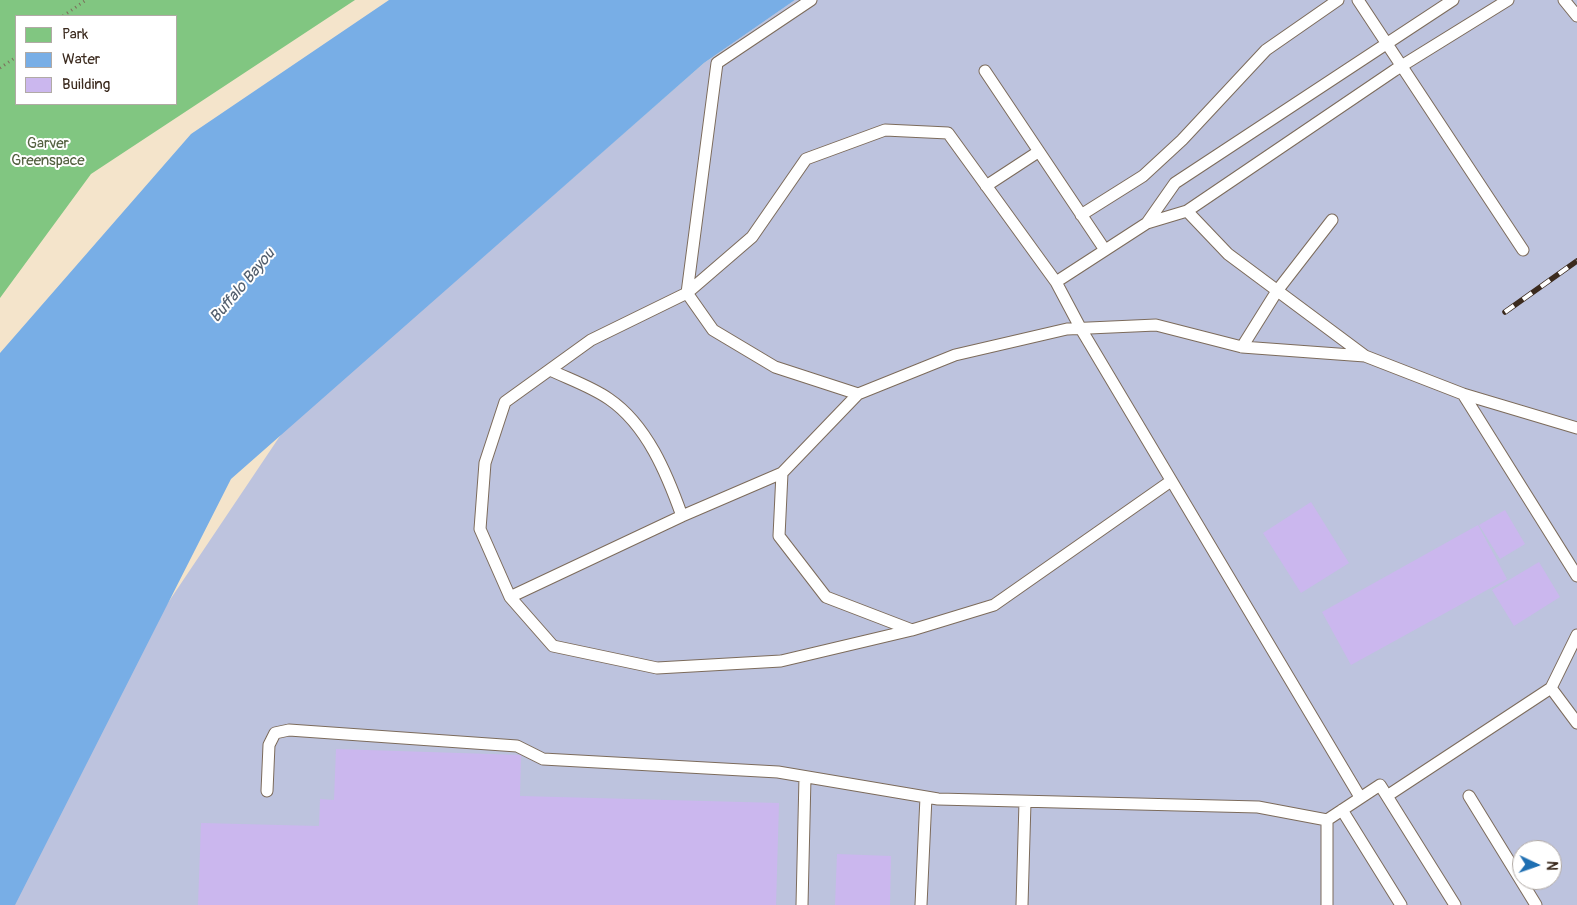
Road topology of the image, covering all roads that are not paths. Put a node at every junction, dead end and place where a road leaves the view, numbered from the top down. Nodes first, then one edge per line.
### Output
1 (811, 0) edge
2 (1338, 0) edge
3 (1358, 0) edge
4 (1454, 0) edge
5 (1508, 0) edge
6 (1564, 0) edge
7 (1577, 16) edge
8 (1386, 45) junction
9 (1401, 66) junction
10 (984, 72) dead end
11 (1038, 152) junction
12 (986, 186) junction
13 (1188, 211) junction
14 (1081, 215) junction
15 (1332, 220) dead end
16 (1147, 223) junction
17 (1104, 250) junction
18 (1523, 250) dead end
19 (1056, 282) junction
20 (1277, 291) junction
21 (686, 293) junction
22 (1081, 329) junction
23 (1242, 347) junction
24 (1366, 356) junction
25 (550, 370) junction
26 (858, 394) junction
27 (1463, 394) junction
28 (1577, 428) edge
29 (782, 473) junction
30 (1171, 481) junction
31 (682, 516) junction
32 (1577, 576) edge
33 (510, 597) junction
34 (912, 630) junction
35 (1577, 635) edge
36 (1551, 688) junction
37 (1577, 723) edge
38 (805, 777) junction
39 (267, 791) dead end
40 (1386, 796) junction
41 (1469, 796) dead end
42 (926, 797) junction
43 (1360, 797) junction
44 (1025, 802) junction
45 (1342, 810) junction
46 (1327, 820) junction
47 (802, 905) edge
48 (921, 905) edge
49 (1022, 905) edge
50 (1327, 905) edge
51 (1400, 905) edge
52 (1455, 905) edge
53 (1536, 905) edge

1 - 21 lane
2 - 14 lane
3 - 8 lane
4 - 8 lane
5 - 9 lane
6 - 7 lane
8 - 9 lane
8 - 16 lane
9 - 13 lane
9 - 18 lane
10 - 11 lane
11 - 12 lane
11 - 14 lane
12 - 19 lane
12 - 21 lane
13 - 16 lane
13 - 20 lane
14 - 17 lane
15 - 20 lane
16 - 17 lane
17 - 19 lane
19 - 22 lane
20 - 23 lane
20 - 24 lane
21 - 25 lane
21 - 26 lane
22 - 23 lane
22 - 26 lane
22 - 30 lane
23 - 24 lane
24 - 27 lane
25 - 31 lane
25 - 33 lane
26 - 29 lane
27 - 28 lane
27 - 32 lane
29 - 31 lane
29 - 34 lane
30 - 34 lane
30 - 43 lane
31 - 33 lane
33 - 34 lane
35 - 36 lane
36 - 37 lane
36 - 40 lane
38 - 39 lane
38 - 42 lane
38 - 47 lane
40 - 43 lane
40 - 52 lane
41 - 53 lane
42 - 44 lane
42 - 48 lane
43 - 45 lane
44 - 46 lane
44 - 49 lane
45 - 46 lane
45 - 51 lane
46 - 50 lane

